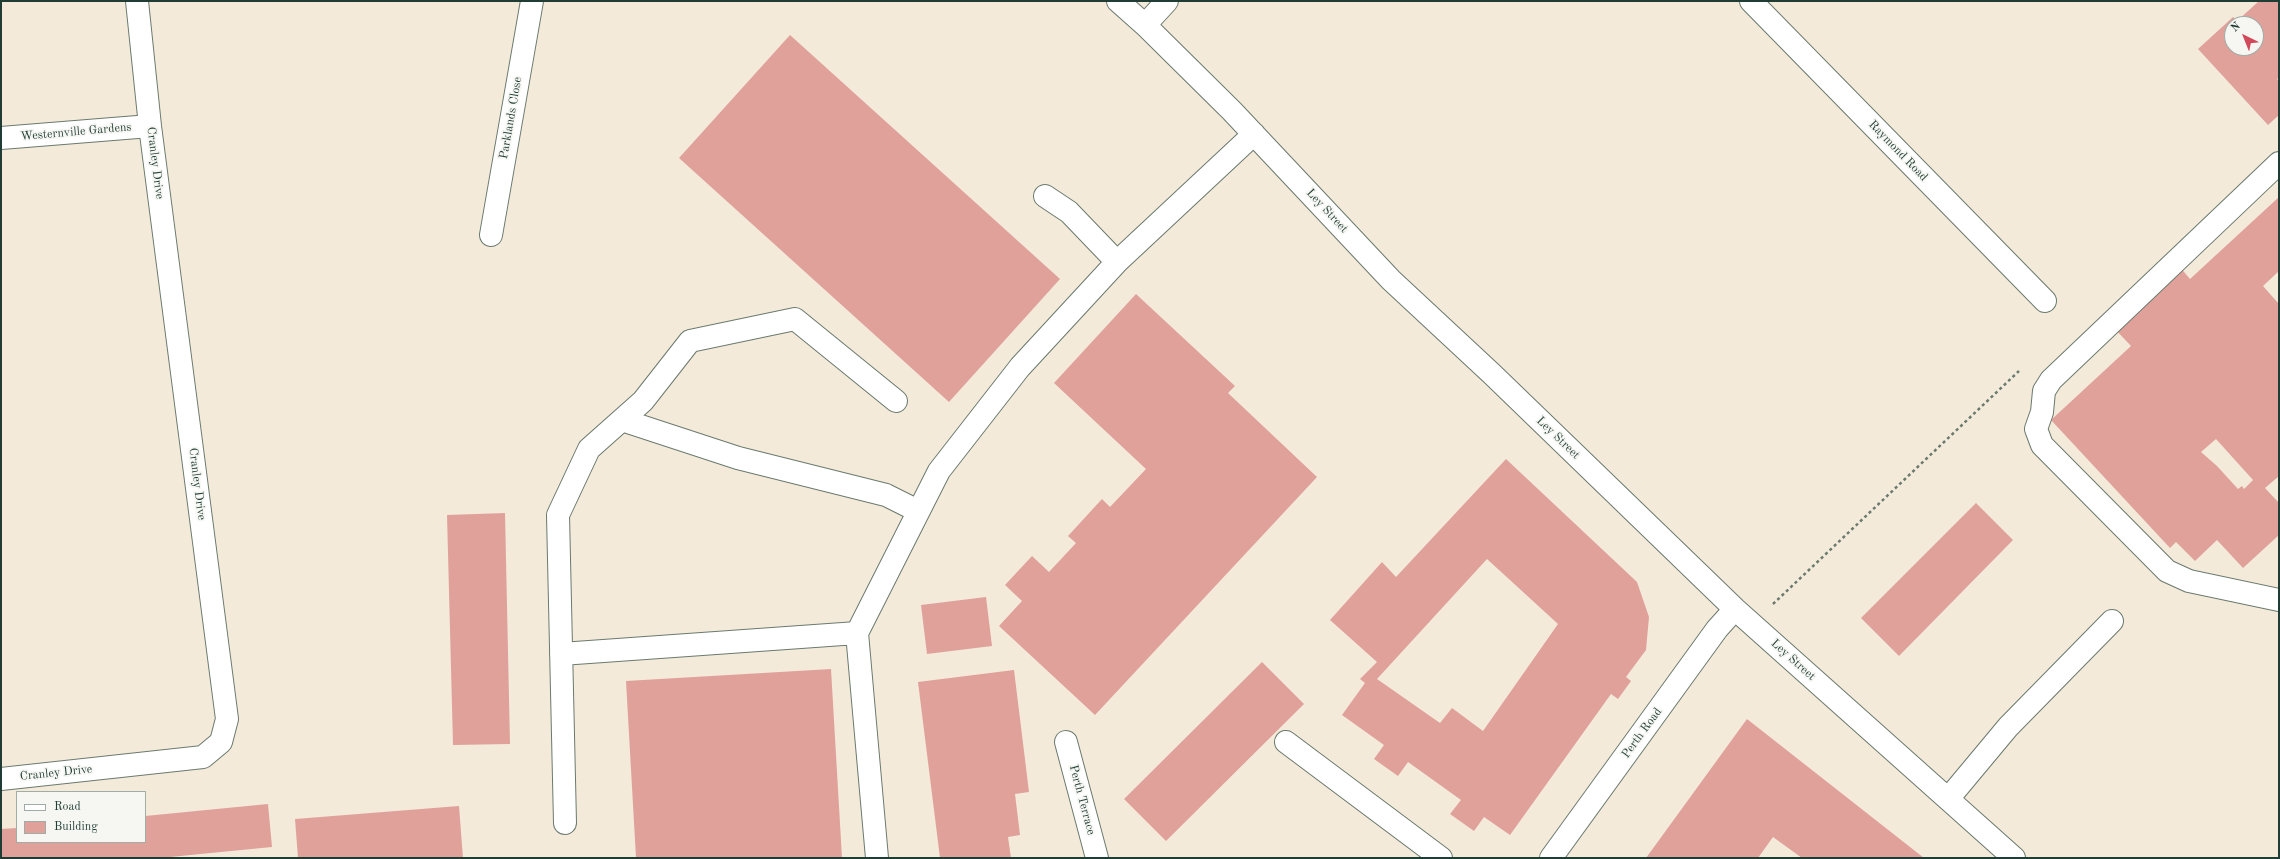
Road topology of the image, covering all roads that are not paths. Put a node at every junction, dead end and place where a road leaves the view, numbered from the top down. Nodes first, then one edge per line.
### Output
1 (137, 1) edge
2 (532, 1) edge
3 (1118, 1) edge
4 (1167, 1) edge
5 (1751, 1) edge
6 (1145, 25) junction
7 (150, 126) junction
8 (1254, 134) junction
9 (1, 138) edge
10 (2279, 163) edge
11 (1045, 196) dead end
12 (491, 234) dead end
13 (1117, 262) junction
14 (2045, 301) dead end
15 (896, 400) dead end
16 (622, 420) junction
17 (918, 511) junction
18 (2279, 600) edge
19 (1735, 609) junction
20 (2112, 621) dead end
21 (858, 633) junction
22 (561, 654) junction
23 (1066, 742) dead end
24 (1286, 742) dead end
25 (1, 779) edge
26 (1948, 799) junction
27 (565, 823) dead end
28 (877, 858) edge
29 (1097, 858) edge
30 (1441, 858) edge
31 (1551, 858) edge
32 (2014, 858) edge

1 - 7 street, Cranley Drive
2 - 12 street, Parklands Close
3 - 6 street, Ley Street
4 - 6 street
5 - 14 street, Raymond Road
6 - 8 street, Ley Street
7 - 9 street, Westernville Gardens
7 - 25 street, Cranley Drive
8 - 13 street
8 - 19 street, Ley Street
10 - 18 street
11 - 13 street
13 - 17 street
15 - 16 street
16 - 17 street
16 - 22 street
17 - 21 street
19 - 26 street, Ley Street
19 - 31 street, Perth Road
20 - 26 street
21 - 22 street
21 - 28 street
22 - 27 street
23 - 29 street, Perth Terrace
24 - 30 street
26 - 32 street, Ley Street

